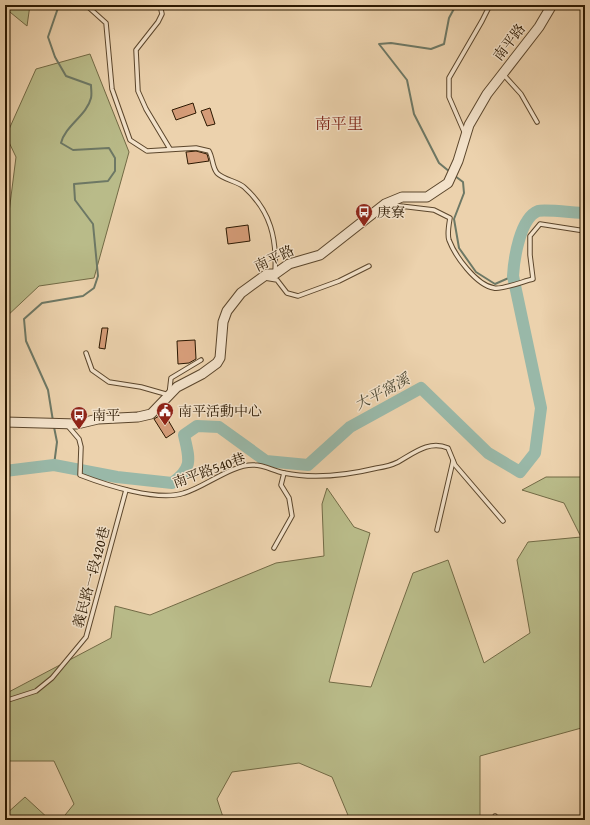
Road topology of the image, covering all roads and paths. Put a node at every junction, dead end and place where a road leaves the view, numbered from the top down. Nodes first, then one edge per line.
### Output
1 (86, 5) edge
2 (160, 5) edge
3 (490, 5) edge
4 (552, 5) edge
5 (503, 73) junction
6 (537, 122) dead end
7 (466, 136) junction
8 (170, 149) junction
9 (385, 204) junction
10 (585, 231) edge
11 (369, 266) dead end
12 (275, 274) junction
13 (261, 278) junction
14 (86, 353) dead end
15 (201, 360) dead end
16 (169, 395) junction
17 (5, 422) edge
18 (66, 424) junction
19 (453, 460) junction
20 (284, 473) junction
21 (126, 490) junction
22 (503, 521) dead end
23 (437, 530) dead end
24 (274, 548) dead end
25 (5, 701) edge

1 - 8 lane
2 - 8 lane
3 - 7 lane
4 - 5 street, 南平路
5 - 6 lane
5 - 7 street, 南平路
7 - 9 street, 南平路
8 - 12 lane
9 - 10 lane
9 - 12 street, 南平路
11 - 13 lane
12 - 13 street, 南平路
13 - 16 street, 南平路
14 - 16 lane
15 - 16 lane
16 - 18 street, 南平路
17 - 18 street, 南平路
18 - 21 lane, 南平路540巷
19 - 20 lane, 南平路540巷
19 - 22 lane, 南平路540巷
19 - 23 lane
20 - 21 lane, 南平路540巷
20 - 24 lane
21 - 25 lane, 義民路一段420巷

